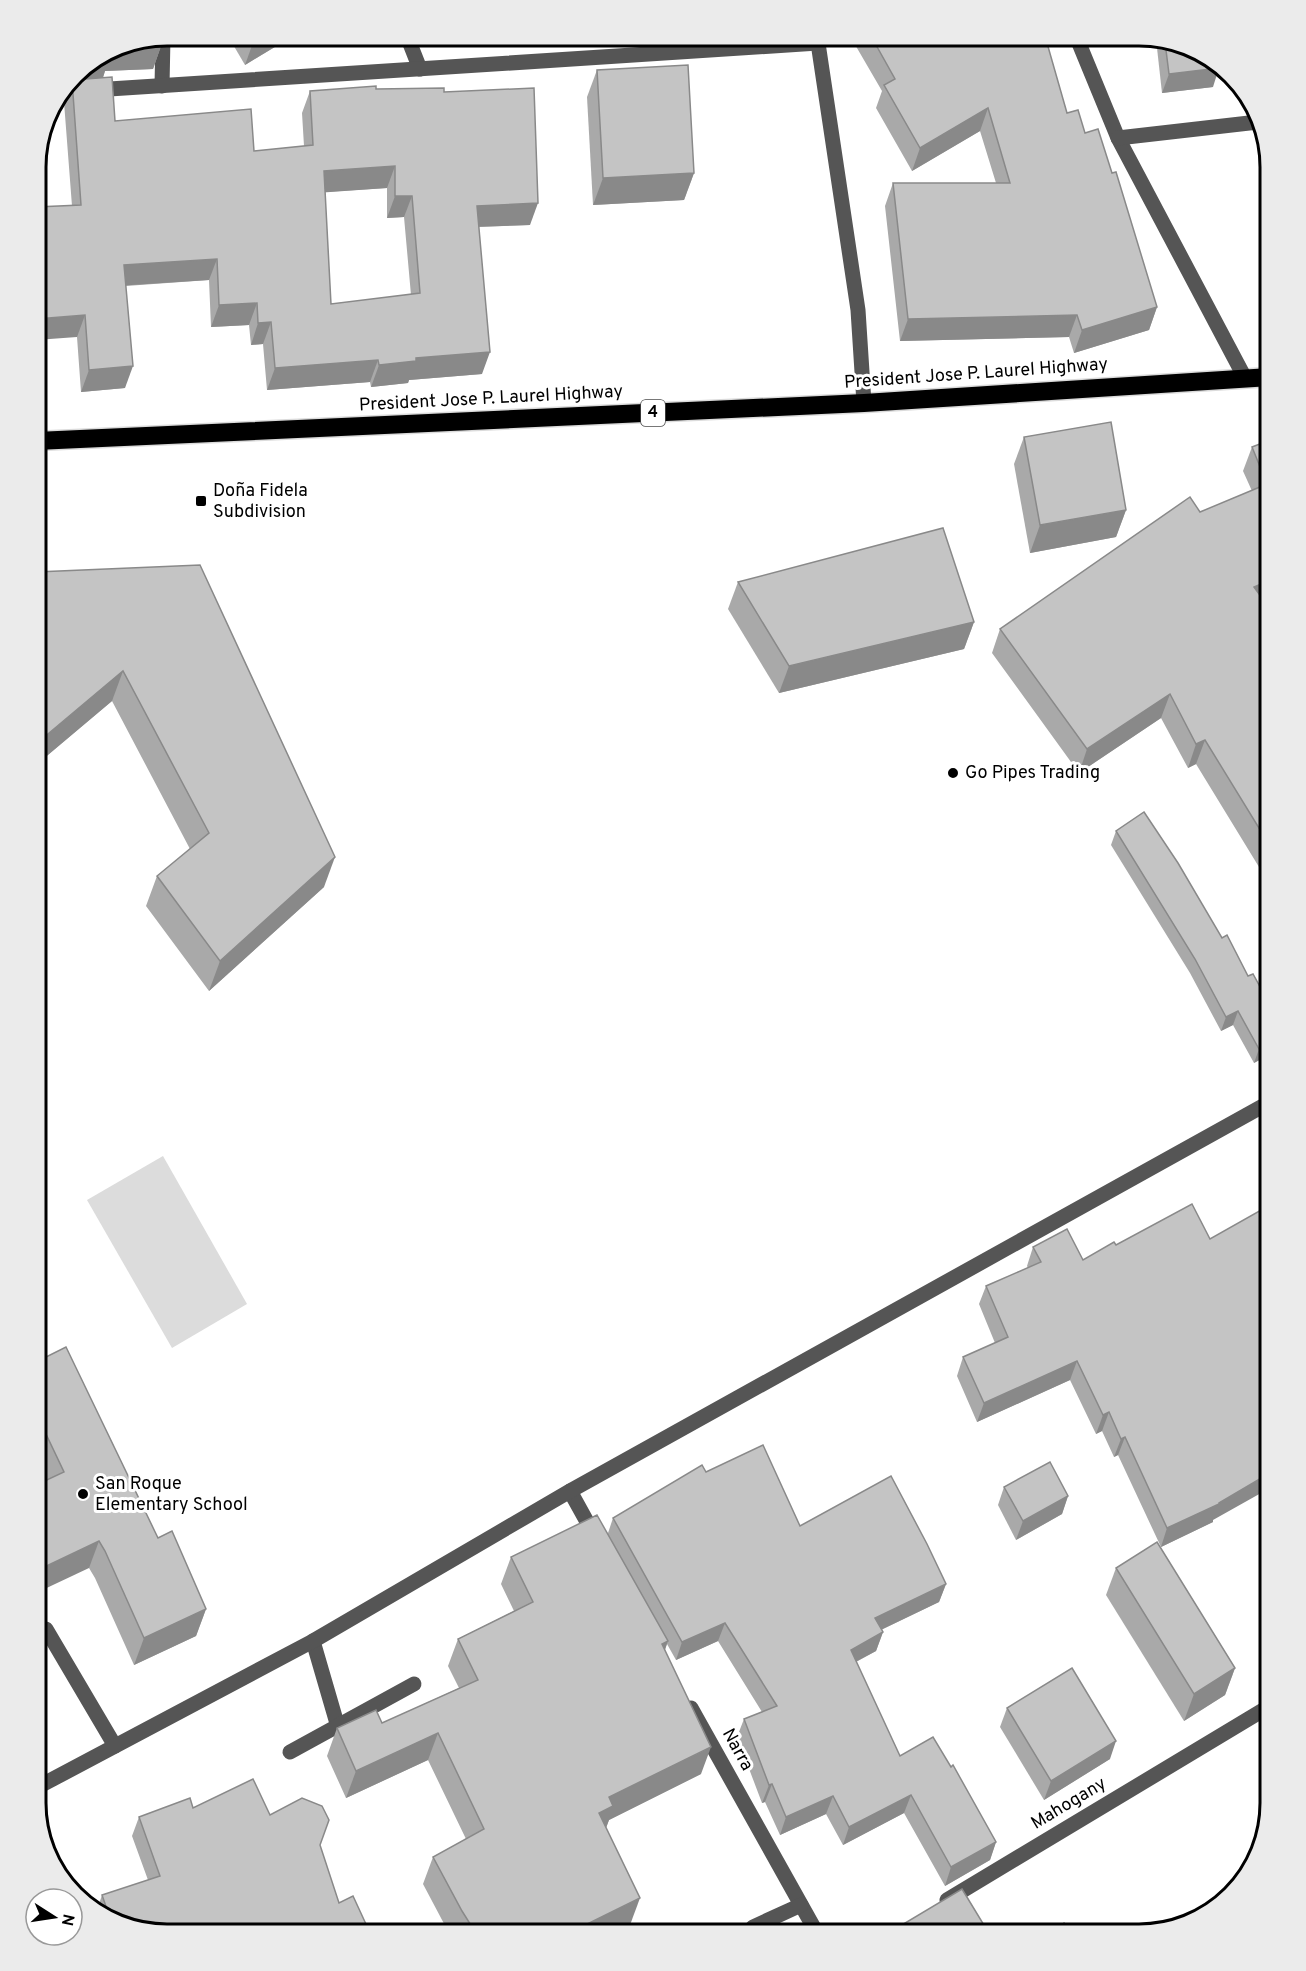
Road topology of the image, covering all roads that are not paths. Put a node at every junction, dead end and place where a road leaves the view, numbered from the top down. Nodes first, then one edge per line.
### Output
1 (411, 46) edge
2 (163, 47) edge
3 (726, 47) edge
4 (816, 47) edge
5 (1081, 47) edge
6 (420, 69) junction
7 (162, 86) junction
8 (74, 91) edge
9 (1251, 123) edge
10 (1119, 138) junction
11 (1260, 377) edge
12 (1245, 378) junction
13 (864, 403) junction
14 (47, 441) edge
15 (1260, 1108) edge
16 (570, 1491) junction
17 (604, 1553) edge
18 (46, 1629) edge
19 (313, 1641) junction
20 (414, 1684) dead end
21 (686, 1698) edge
22 (1260, 1712) edge
23 (338, 1727) junction
24 (115, 1746) junction
25 (290, 1752) dead end
26 (46, 1783) edge
27 (801, 1905) junction
28 (938, 1905) edge
29 (761, 1924) edge
30 (812, 1924) edge

1 - 6 street
2 - 7 street
3 - 6 street
4 - 13 street
5 - 10 street
6 - 7 street
7 - 8 street
9 - 10 street
10 - 12 street
11 - 12 highway, President Jose P. Laurel Highway / 4
12 - 13 highway, President Jose P. Laurel Highway / 4
13 - 14 highway, President Jose P. Laurel Highway / 4
15 - 16 street
16 - 17 street
16 - 19 street
18 - 24 street
19 - 23 street
19 - 24 street
20 - 23 street
21 - 27 street, Narra
22 - 28 street, Mahogany
23 - 25 street
24 - 26 street
27 - 29 street
27 - 30 street, Narra

